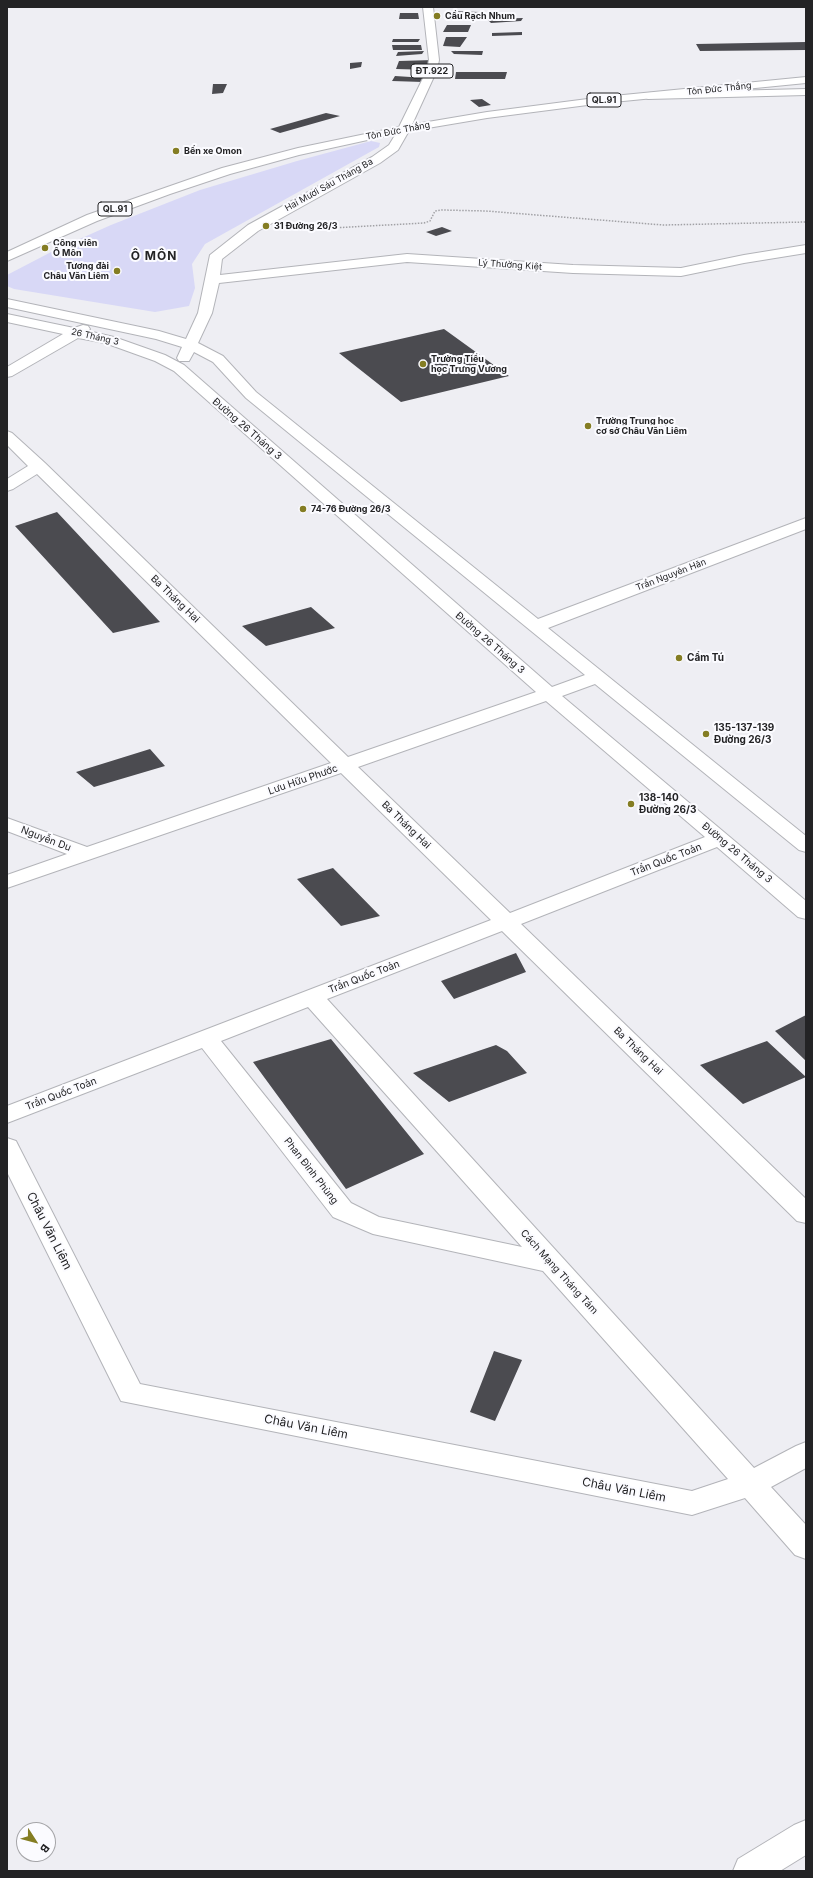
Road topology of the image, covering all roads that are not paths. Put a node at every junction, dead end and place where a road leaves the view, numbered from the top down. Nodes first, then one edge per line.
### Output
1 (428, 7) edge
2 (806, 80) edge
3 (806, 92) edge
4 (648, 96) junction
5 (404, 129) junction
6 (806, 249) edge
7 (7, 257) edge
8 (214, 280) junction
9 (7, 303) edge
10 (205, 313) junction
11 (7, 318) edge
12 (96, 321) junction
13 (124, 326) junction
14 (78, 333) junction
15 (191, 345) junction
16 (215, 346) junction
17 (179, 368) junction
18 (7, 373) edge
19 (7, 436) edge
20 (39, 466) junction
21 (7, 486) edge
22 (806, 523) edge
23 (536, 626) junction
24 (598, 677) junction
25 (550, 695) junction
26 (345, 765) junction
27 (7, 824) edge
28 (720, 840) junction
29 (806, 846) edge
30 (86, 854) junction
31 (7, 882) edge
32 (806, 912) edge
33 (506, 922) junction
34 (312, 997) junction
35 (206, 1038) junction
36 (7, 1115) edge
37 (7, 1147) edge
38 (806, 1214) edge
39 (551, 1263) junction
40 (806, 1454) edge
41 (750, 1484) junction
42 (806, 1546) edge
43 (806, 1836) edge
44 (750, 1871) edge

1 - 5 main road, ĐT.922
2 - 4 main road, Tôn Đức Thắng / QL.91
3 - 4 main road
4 - 5 main road, Tôn Đức Thắng / QL.91
5 - 7 main road, Tôn Đức Thắng / QL.91
5 - 8 main road, Hai Mươi Sáu Tháng Ba
6 - 8 main road, Lý Thường Kiệt
8 - 10 main road, Hai Mươi Sáu Tháng Ba
9 - 12 main road, 26 Tháng 3
10 - 13 main road, 26 Tháng 3
10 - 15 main road, Hai Mươi Sáu Tháng Ba
10 - 16 main road
11 - 14 main road, 26 Tháng 3
12 - 13 main road, 26 Tháng 3
12 - 14 main road
13 - 15 main road, 26 Tháng 3
14 - 17 main road, 26 Tháng 3
14 - 18 main road
15 - 16 main road, 26 Tháng 3
15 - 17 main road, Hai Mươi Sáu Tháng Ba
16 - 23 main road
17 - 25 main road, Đường 26 Tháng 3
19 - 20 main road, Ba Tháng Hai
20 - 21 main road
20 - 26 main road, Ba Tháng Hai
22 - 23 main road, Trần Nguyên Hãn
23 - 24 main road
24 - 25 main road, Lưu Hữu Phước
24 - 29 main road
25 - 26 main road, Lưu Hữu Phước
25 - 28 main road, Đường 26 Tháng 3
26 - 30 main road, Lưu Hữu Phước
26 - 33 main road, Ba Tháng Hai
27 - 30 main road, Nguyễn Du
28 - 32 main road, Đường 26 Tháng 3
28 - 33 main road, Trần Quốc Toản
30 - 31 main road, Lưu Hữu Phước
33 - 34 main road, Trần Quốc Toản
33 - 38 main road, Ba Tháng Hai
34 - 35 main road, Trần Quốc Toản
34 - 39 main road, Cách Mạng Tháng Tám
35 - 36 main road, Trần Quốc Toản
35 - 39 main road, Phan Đình Phùng
37 - 41 main road, Châu Văn Liêm
39 - 41 main road, Cách Mạng Tháng Tám
40 - 41 main road
41 - 42 main road, Cách Mạng Tháng Tám
43 - 44 main road

